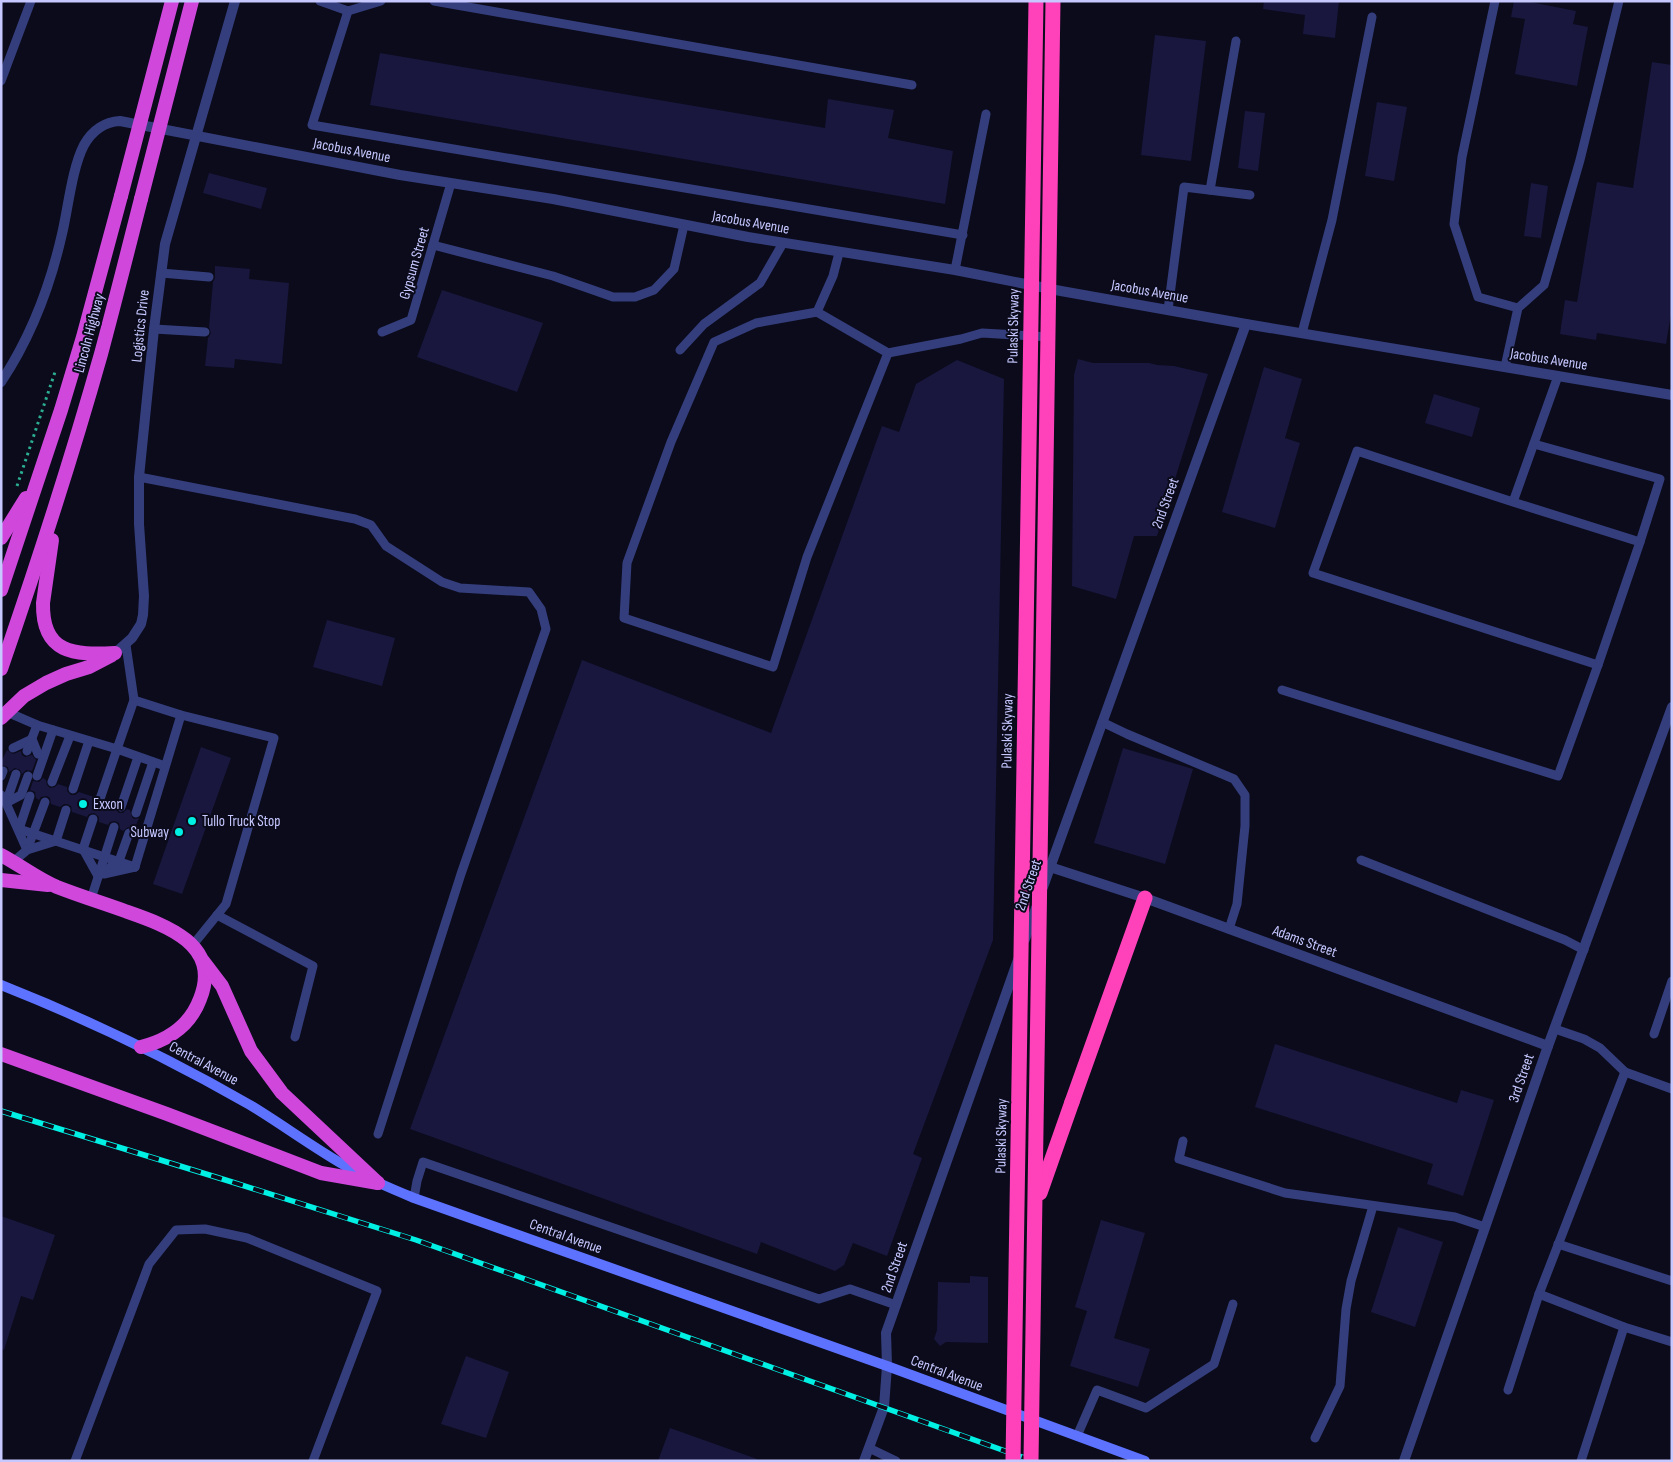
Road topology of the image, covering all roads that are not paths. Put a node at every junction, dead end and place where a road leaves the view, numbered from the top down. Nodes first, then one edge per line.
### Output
1 (31, 1) edge
2 (172, 1) edge
3 (192, 1) edge
4 (235, 1) edge
5 (320, 1) edge
6 (381, 1) edge
7 (434, 1) edge
8 (1036, 1) edge
9 (1053, 1) edge
10 (1495, 1) edge
11 (1619, 1) edge
12 (348, 11) junction
13 (1372, 17) dead end
14 (1236, 41) dead end
15 (1, 81) edge
16 (912, 84) dead end
17 (986, 114) dead end
18 (196, 136) junction
19 (451, 183) junction
20 (1210, 190) junction
21 (1250, 195) dead end
22 (684, 225) junction
23 (963, 235) junction
24 (783, 243) junction
25 (433, 245) junction
26 (839, 253) junction
27 (955, 270) junction
28 (161, 273) junction
29 (209, 277) dead end
30 (1518, 308) junction
31 (1168, 310) junction
32 (817, 312) junction
33 (1246, 324) junction
34 (154, 329) junction
35 (205, 332) dead end
36 (382, 332) dead end
37 (1302, 333) junction
38 (1050, 337) dead end
39 (680, 350) dead end
40 (888, 354) junction
41 (1505, 367) junction
42 (1558, 376) junction
43 (1, 382) edge
44 (1672, 395) edge
45 (1534, 444) junction
46 (139, 477) junction
47 (38, 481) junction
48 (59, 495) junction
49 (1514, 502) junction
50 (1, 538) edge
51 (1640, 542) junction
52 (1, 590) edge
53 (120, 649) junction
54 (1598, 665) junction
55 (1, 669) edge
56 (1282, 690) dead end
57 (134, 700) junction
58 (1672, 707) edge
59 (181, 714) junction
60 (4, 715) edge
61 (1102, 722) junction
62 (37, 726) junction
63 (53, 730) junction
64 (70, 736) junction
65 (32, 739) junction
66 (89, 741) junction
67 (13, 748) dead end
68 (117, 749) junction
69 (26, 751) dead end
70 (38, 754) dead end
71 (138, 757) junction
72 (153, 762) junction
73 (165, 766) junction
74 (16, 774) dead end
75 (52, 782) dead end
76 (73, 790) dead end
77 (1, 794) edge
78 (30, 796) dead end
79 (100, 799) dead end
80 (45, 802) dead end
81 (6, 803) junction
82 (121, 807) dead end
83 (66, 810) dead end
84 (136, 812) dead end
85 (93, 819) dead end
86 (114, 827) dead end
87 (18, 829) junction
88 (33, 833) junction
89 (129, 833) dead end
90 (56, 841) junction
91 (83, 849) junction
92 (27, 850) junction
93 (104, 856) junction
94 (7, 858) edge
95 (1361, 860) dead end
96 (119, 861) junction
97 (1050, 866) junction
98 (135, 867) junction
99 (98, 876) junction
100 (1, 880) edge
101 (56, 886) junction
102 (1144, 898) junction
103 (91, 899) junction
104 (217, 915) junction
105 (1229, 929) junction
106 (192, 946) junction
107 (1584, 950) junction
108 (201, 958) junction
109 (1672, 981) edge
110 (1, 985) edge
111 (1555, 1028) junction
112 (1654, 1034) dead end
113 (295, 1037) dead end
114 (1548, 1046) junction
115 (142, 1047) junction
116 (1, 1054) edge
117 (1625, 1072) junction
118 (1672, 1089) edge
119 (378, 1134) dead end
120 (1183, 1141) dead end
121 (378, 1183) junction
122 (414, 1198) junction
123 (1373, 1206) junction
124 (1485, 1227) junction
125 (1558, 1244) junction
126 (1672, 1281) edge
127 (1539, 1294) junction
128 (1234, 1304) dead end
129 (896, 1305) junction
130 (1624, 1328) junction
131 (1672, 1342) edge
132 (887, 1366) junction
133 (1508, 1390) dead end
134 (1077, 1436) junction
135 (1315, 1438) dead end
136 (869, 1448) junction
137 (75, 1461) edge
138 (313, 1461) edge
139 (864, 1461) edge
140 (896, 1461) edge
141 (1013, 1461) edge
142 (1022, 1461) edge
143 (1031, 1461) edge
144 (1144, 1461) edge
145 (1404, 1461) edge
146 (1581, 1461) edge

1 - 15 lane
2 - 47 highway, Lincoln Highway, bridge
3 - 48 highway, Lincoln Highway, bridge
4 - 18 street, Logistics Drive
5 - 12 lane
6 - 12 lane
7 - 16 lane
8 - 141 highway, Pulaski Skyway, bridge
9 - 143 highway, bridge
10 - 30 lane
11 - 30 lane
12 - 23 lane
13 - 37 lane
14 - 20 lane
17 - 23 lane
18 - 19 street, Jacobus Avenue
18 - 28 street, Logistics Drive
18 - 43 street, Jacobus Avenue
19 - 22 street, Jacobus Avenue
19 - 25 lane, Gypsum Street
20 - 21 lane
20 - 31 lane
22 - 24 street, Jacobus Avenue
22 - 25 lane
23 - 27 lane
24 - 26 street, Jacobus Avenue
24 - 39 lane
25 - 36 lane, Gypsum Street
26 - 27 street, Jacobus Avenue
26 - 32 lane
27 - 31 street, Jacobus Avenue
28 - 29 lane
28 - 34 street, Logistics Drive
30 - 41 lane
31 - 33 street, Jacobus Avenue
32 - 40 lane
32 - 40 lane
33 - 37 street, Jacobus Avenue
33 - 61 street, 2nd Street
34 - 35 lane
34 - 46 street, Logistics Drive
37 - 41 street, Jacobus Avenue
38 - 40 lane
41 - 42 street, Jacobus Avenue
42 - 44 street, Jacobus Avenue
42 - 45 lane
45 - 49 lane
45 - 51 lane
46 - 53 street, Logistics Drive
46 - 119 lane
47 - 50 highway
47 - 52 highway, Lincoln Highway
48 - 53 highway
48 - 55 highway, Lincoln Highway
49 - 51 lane
49 - 54 lane
51 - 54 lane
53 - 57 lane
53 - 60 highway
54 - 56 lane
57 - 59 lane
57 - 68 lane
58 - 107 street, 3rd Street
59 - 73 lane
59 - 104 lane
60 - 62 lane
61 - 97 street, 2nd Street
61 - 105 lane
62 - 63 lane
62 - 65 lane
63 - 64 lane
63 - 81 lane
64 - 66 lane
64 - 75 lane
65 - 67 lane
65 - 69 lane
65 - 70 lane
66 - 68 lane
66 - 76 lane
68 - 71 lane
68 - 79 lane
71 - 72 lane
71 - 82 lane
72 - 73 lane
72 - 84 lane
73 - 98 lane
74 - 81 lane
77 - 81 lane
78 - 87 lane
80 - 88 lane
81 - 87 lane
83 - 90 lane
85 - 91 lane
86 - 93 lane
87 - 88 lane
87 - 92 lane
88 - 90 lane
88 - 92 lane
89 - 96 lane
90 - 91 lane
90 - 92 lane
91 - 93 lane
91 - 99 lane
92 - 94 lane
93 - 96 lane
93 - 99 lane
94 - 101 highway
95 - 107 lane
96 - 98 lane
96 - 99 lane
97 - 102 street, Adams Street
97 - 129 street, 2nd Street
98 - 99 lane
99 - 103 lane
100 - 101 highway
101 - 103 highway
102 - 105 street, Adams Street
102 - 142 highway, bridge
103 - 106 highway
104 - 106 lane
104 - 113 lane
105 - 114 street, Adams Street
106 - 108 highway
107 - 111 street, 3rd Street
108 - 115 highway
108 - 121 highway
109 - 112 lane
110 - 115 main road, Central Avenue
111 - 114 street, 3rd Street
111 - 117 lane
114 - 124 street, 3rd Street
115 - 121 main road, Central Avenue
116 - 121 highway
117 - 118 lane
117 - 125 lane
120 - 123 lane
121 - 122 main road, Central Avenue
122 - 129 lane
122 - 132 main road, Central Avenue
123 - 124 lane
123 - 135 lane
124 - 145 street, 3rd Street
125 - 126 lane
125 - 127 lane
127 - 130 lane
127 - 133 lane
128 - 134 lane
129 - 132 street, 2nd Street
130 - 131 lane
130 - 146 lane
132 - 134 main road, Central Avenue
132 - 136 street, 2nd Street
134 - 144 main road, Central Avenue
136 - 139 street, 2nd Street
136 - 140 lane
137 - 138 lane

